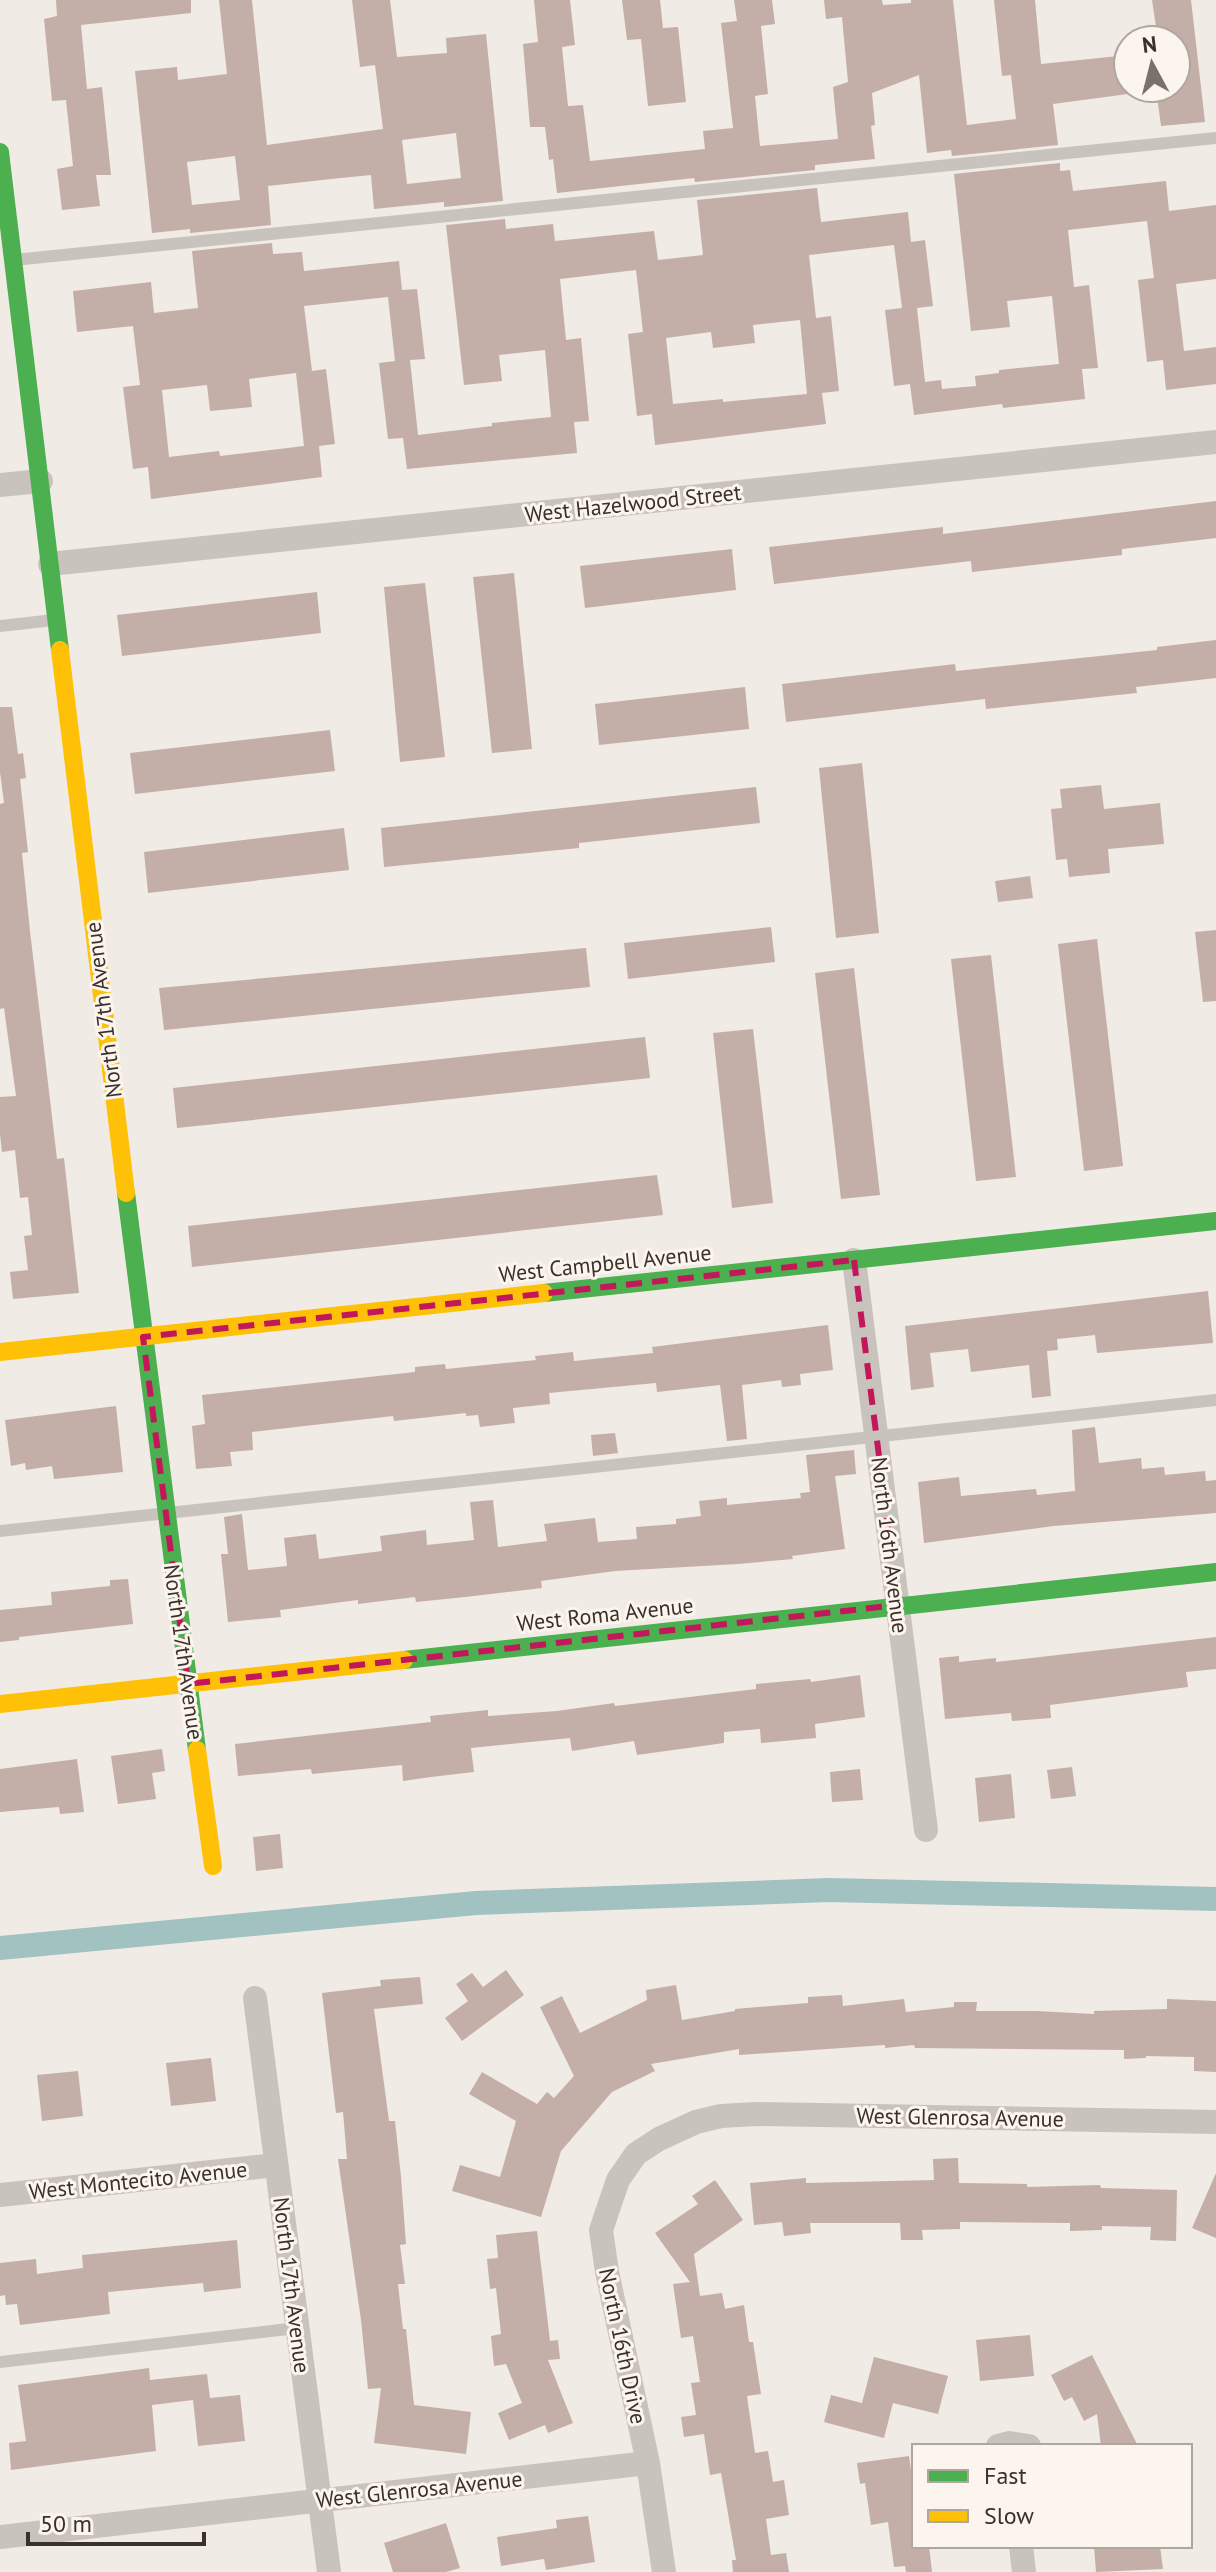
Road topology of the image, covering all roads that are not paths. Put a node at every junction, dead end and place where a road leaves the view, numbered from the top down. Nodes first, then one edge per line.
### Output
1 (1216, 138) edge
2 (0, 152) edge
3 (3, 196) edge
4 (14, 260) junction
5 (1216, 442) edge
6 (41, 481) junction
7 (0, 485) edge
8 (50, 564) junction
9 (57, 619) junction
10 (0, 626) edge
11 (1216, 1221) edge
12 (854, 1260) junction
13 (143, 1337) junction
14 (0, 1352) edge
15 (1216, 1400) edge
16 (876, 1437) junction
17 (165, 1513) junction
18 (0, 1531) edge
19 (1216, 1572) edge
20 (898, 1605) junction
21 (188, 1684) junction
22 (0, 1704) edge
23 (926, 1830) dead end
24 (213, 1866) dead end
25 (255, 1998) dead end
26 (1216, 2122) edge
27 (659, 2139) joint
28 (276, 2165) junction
29 (0, 2195) edge
30 (297, 2328) junction
31 (0, 2362) edge
32 (648, 2463) junction
33 (320, 2500) junction
34 (0, 2537) edge
35 (1021, 2548) edge
36 (329, 2572) edge
37 (664, 2572) edge
38 (1024, 2572) edge

1 - 4 lane
2 - 3 street, North 17th Avenue
3 - 4 street, North 17th Avenue
4 - 6 street, North 17th Avenue
5 - 8 street, West Hazelwood Street
6 - 7 street
6 - 8 street, North 17th Avenue
8 - 9 street, North 17th Avenue
9 - 10 lane
9 - 13 street, North 17th Avenue
11 - 12 street, West Campbell Avenue
12 - 13 street, West Campbell Avenue
12 - 16 street, North 16th Avenue
13 - 14 street, West Campbell Avenue
13 - 17 street, North 17th Avenue
15 - 16 lane
16 - 17 lane
16 - 20 street, North 16th Avenue
17 - 18 lane
17 - 21 street, North 17th Avenue
19 - 20 street, West Roma Avenue
20 - 21 street, West Roma Avenue
20 - 23 street, North 16th Avenue
21 - 22 street, West Roma Avenue
21 - 24 street, North 17th Avenue
25 - 28 street, North 17th Avenue
26 - 27 street, West Glenrosa Avenue
27 - 32 street, North 16th Drive
28 - 29 street, West Montecito Avenue
28 - 30 street, North 17th Avenue
30 - 31 lane
30 - 33 street, North 17th Avenue
32 - 33 street, West Glenrosa Avenue
32 - 37 street, North 16th Drive
33 - 34 street, West Glenrosa Avenue
33 - 36 street, North 17th Avenue
35 - 38 street

